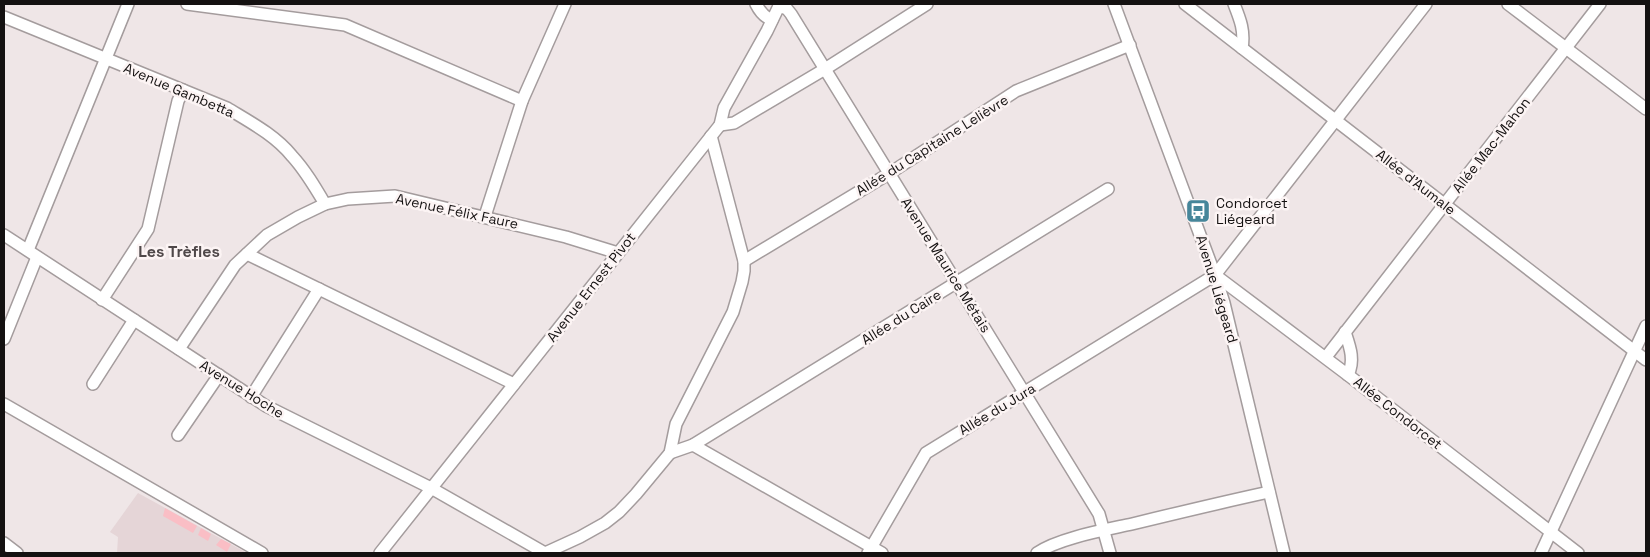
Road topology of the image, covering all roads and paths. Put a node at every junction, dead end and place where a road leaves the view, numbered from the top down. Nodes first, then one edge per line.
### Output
1 (128, 4) edge
2 (187, 4) edge
3 (565, 4) edge
4 (756, 4) edge
5 (927, 4) edge
6 (1114, 4) edge
7 (1185, 4) edge
8 (1234, 4) edge
9 (1426, 4) edge
10 (1508, 4) edge
11 (1600, 4) edge
12 (780, 5) edge
13 (4, 17) edge
14 (772, 20) junction
15 (1130, 45) junction
16 (1242, 48) junction
17 (1566, 48) junction
18 (106, 58) junction
19 (825, 69) junction
20 (183, 90) junction
21 (522, 102) junction
22 (1646, 109) edge
23 (1336, 121) junction
24 (720, 125) junction
25 (711, 136) junction
26 (890, 173) junction
27 (1108, 189) dead end
28 (324, 204) junction
29 (1444, 205) junction
30 (485, 216) junction
31 (4, 235) edge
32 (28, 250) junction
33 (618, 253) junction
34 (247, 254) junction
35 (37, 257) junction
36 (744, 261) junction
37 (1216, 275) junction
38 (957, 283) junction
39 (318, 290) junction
40 (102, 300) junction
41 (134, 320) junction
42 (1646, 326) edge
43 (1345, 332) junction
44 (4, 339) edge
45 (179, 350) junction
46 (1634, 351) junction
47 (1326, 358) junction
48 (1646, 360) edge
49 (219, 375) junction
50 (1348, 375) junction
51 (93, 384) dead end
52 (514, 384) junction
53 (1025, 392) junction
54 (251, 397) junction
55 (4, 404) edge
56 (178, 435) dead end
57 (693, 445) junction
58 (670, 453) junction
59 (431, 488) junction
60 (1269, 492) junction
61 (1104, 530) junction
62 (1551, 532) junction
63 (4, 543) edge
64 (870, 550) edge
65 (17, 553) edge
66 (262, 553) edge
67 (380, 553) edge
68 (545, 553) edge
69 (882, 553) edge
70 (1037, 553) edge
71 (1110, 553) edge
72 (1284, 553) edge
73 (1541, 553) edge
74 (1578, 553) edge

1 - 18 street
2 - 21 street
3 - 21 street
4 - 14 street
5 - 19 street
6 - 15 street, Avenue Liégeard
7 - 16 street, Allée d'Aumale
8 - 16 street
9 - 23 street
10 - 17 street
11 - 17 street, Allée Mac-Mahon
12 - 14 street, Avenue Ernest Pivot
12 - 19 street, Avenue Maurice Métais
13 - 18 street, Avenue Gambetta
14 - 24 street, Avenue Ernest Pivot
15 - 26 street, Allée du Capitaine Lelièvre
15 - 37 street, Avenue Liégeard
16 - 23 street, Allée d'Aumale
17 - 22 street
17 - 29 street, Allée Mac-Mahon
18 - 20 street, Avenue Gambetta
18 - 32 street
19 - 24 street
19 - 26 street, Avenue Maurice Métais
20 - 28 street, Avenue Gambetta
20 - 40 street
21 - 30 street
23 - 29 street, Allée d'Aumale
23 - 37 street
24 - 25 street, Avenue Ernest Pivot
25 - 33 street, Avenue Ernest Pivot
25 - 36 street
26 - 36 street, Allée du Capitaine Lelièvre
26 - 38 street, Avenue Maurice Métais
27 - 38 street, Allée du Caire
28 - 30 street, Avenue Félix Faure
28 - 34 street, Avenue Félix Faure
29 - 43 street, Allée Mac-Mahon
29 - 46 street, Allée d'Aumale
30 - 33 street, Avenue Félix Faure
31 - 32 street, Avenue Hoche
32 - 35 street, Avenue Hoche
33 - 52 street, Avenue Ernest Pivot
34 - 39 street
34 - 45 street, Avenue Félix Faure
35 - 40 street, Avenue Hoche
35 - 44 street
36 - 58 street
37 - 47 street, Allée Condorcet
37 - 53 street, Allée du Jura
37 - 60 street, Avenue Liégeard
38 - 53 street, Avenue Maurice Métais
38 - 57 street, Allée du Caire
39 - 52 street
39 - 54 street
40 - 41 street, Avenue Hoche
41 - 45 street, Avenue Hoche
41 - 51 street
42 - 46 street
43 - 47 street, Allée Mac-Mahon
43 - 50 street
45 - 49 street, Avenue Hoche
46 - 48 street, Allée d'Aumale
46 - 62 street
47 - 50 street, Allée Condorcet
49 - 54 street, Avenue Hoche
49 - 56 street
50 - 62 street, Allée Condorcet
52 - 59 street, Avenue Ernest Pivot
53 - 61 street, Avenue Maurice Métais
53 - 64 street, Allée du Jura
54 - 59 street, Avenue Hoche
55 - 66 street
57 - 58 street, Allée du Caire
57 - 64 street
58 - 68 street
59 - 67 street, Avenue Ernest Pivot
59 - 68 street, Avenue Hoche
60 - 61 street
60 - 72 street, Avenue Liégeard
61 - 70 street
61 - 71 street, Avenue Maurice Métais
62 - 73 street
62 - 74 street, Allée Condorcet
63 - 65 street
64 - 69 street

